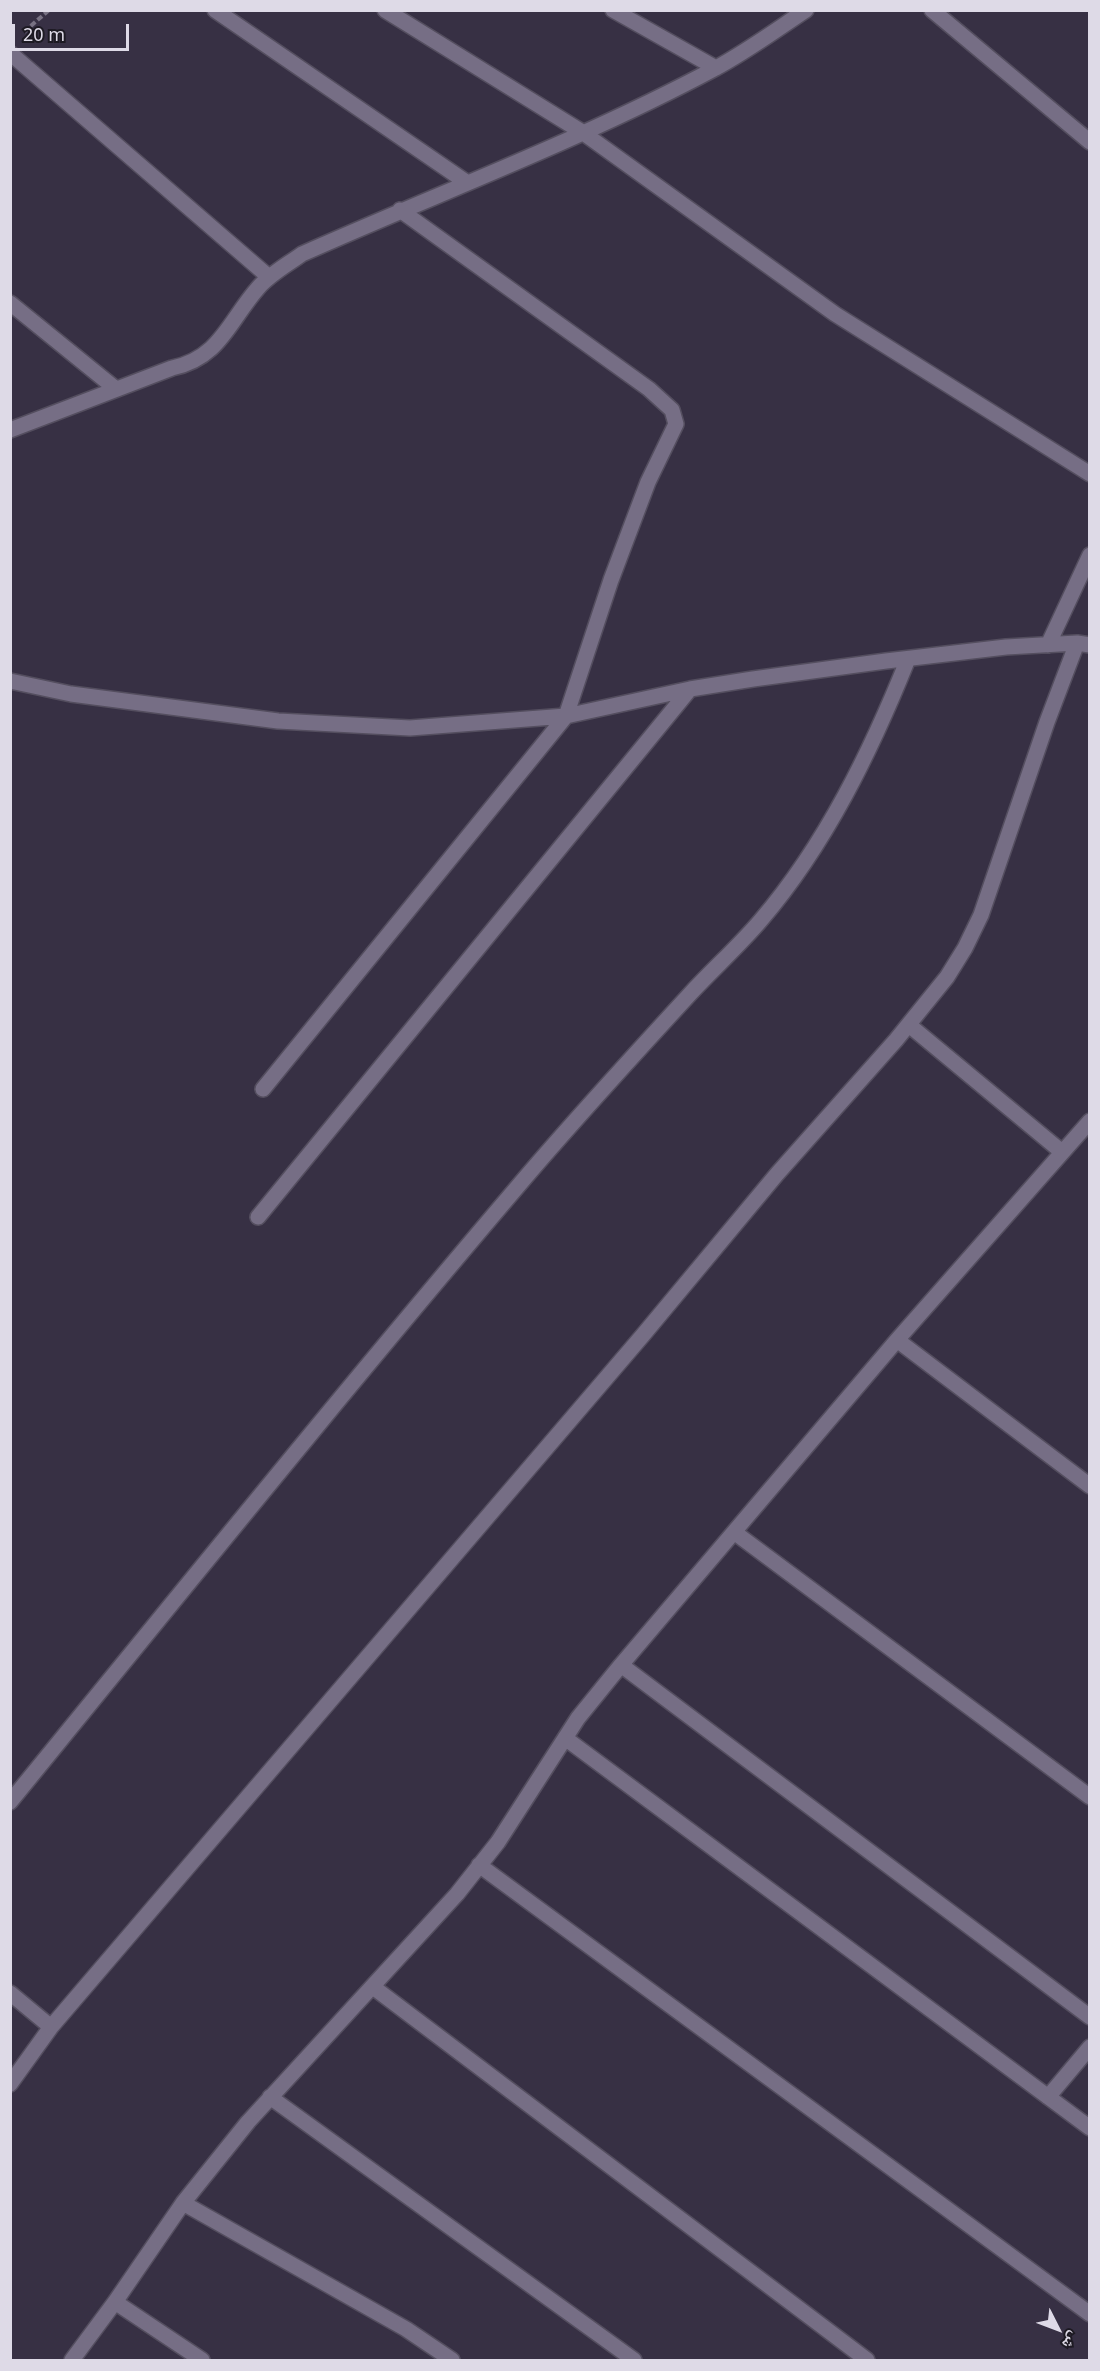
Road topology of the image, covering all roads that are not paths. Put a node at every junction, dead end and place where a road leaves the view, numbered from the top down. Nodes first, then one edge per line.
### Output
1 (215, 10) edge
2 (385, 10) edge
3 (613, 10) edge
4 (807, 10) edge
5 (932, 10) edge
6 (10, 53) edge
7 (716, 68) junction
8 (582, 132) junction
9 (1089, 142) edge
10 (466, 182) junction
11 (400, 210) junction
12 (269, 277) junction
13 (10, 303) edge
14 (116, 389) junction
15 (10, 430) edge
16 (1089, 474) edge
17 (1089, 555) edge
18 (1083, 644) edge
19 (1048, 645) junction
20 (908, 659) junction
21 (10, 681) edge
22 (690, 689) junction
23 (566, 716) junction
24 (909, 1025) junction
25 (263, 1089) dead end
26 (1089, 1121) edge
27 (1062, 1152) junction
28 (258, 1216) dead end
29 (897, 1340) junction
30 (1089, 1486) edge
31 (734, 1532) junction
32 (621, 1665) junction
33 (565, 1738) junction
34 (1089, 1797) edge
35 (10, 1802) edge
36 (479, 1865) junction
37 (373, 1987) junction
38 (10, 1993) edge
39 (1089, 2017) edge
40 (51, 2027) junction
41 (1089, 2047) edge
42 (10, 2084) edge
43 (270, 2097) junction
44 (1048, 2097) junction
45 (1089, 2128) edge
46 (183, 2203) junction
47 (115, 2302) junction
48 (1089, 2314) edge
49 (76, 2359) edge
50 (202, 2361) edge
51 (452, 2361) edge
52 (634, 2361) edge
53 (867, 2361) edge

1 - 10 street
2 - 8 street
3 - 7 street
4 - 7 street
5 - 9 street
6 - 12 street
7 - 8 street
8 - 10 street
8 - 16 street
10 - 11 street
11 - 12 street
11 - 23 street
12 - 14 street
13 - 14 street
14 - 15 street
17 - 19 street
18 - 19 street
18 - 24 street
19 - 20 street
20 - 22 street
20 - 35 street
21 - 23 street
22 - 23 street
22 - 28 street
23 - 25 street
24 - 27 street
24 - 40 street
26 - 27 street
27 - 29 street
29 - 30 street
29 - 31 street
31 - 32 street
31 - 34 street
32 - 33 street
32 - 39 street
33 - 36 street
33 - 44 street
36 - 37 street
36 - 48 street
37 - 43 street
37 - 53 street
38 - 40 street
40 - 42 street
41 - 44 street
43 - 46 street
43 - 52 street
44 - 45 street
46 - 47 street
46 - 51 street
47 - 49 street
47 - 50 street

